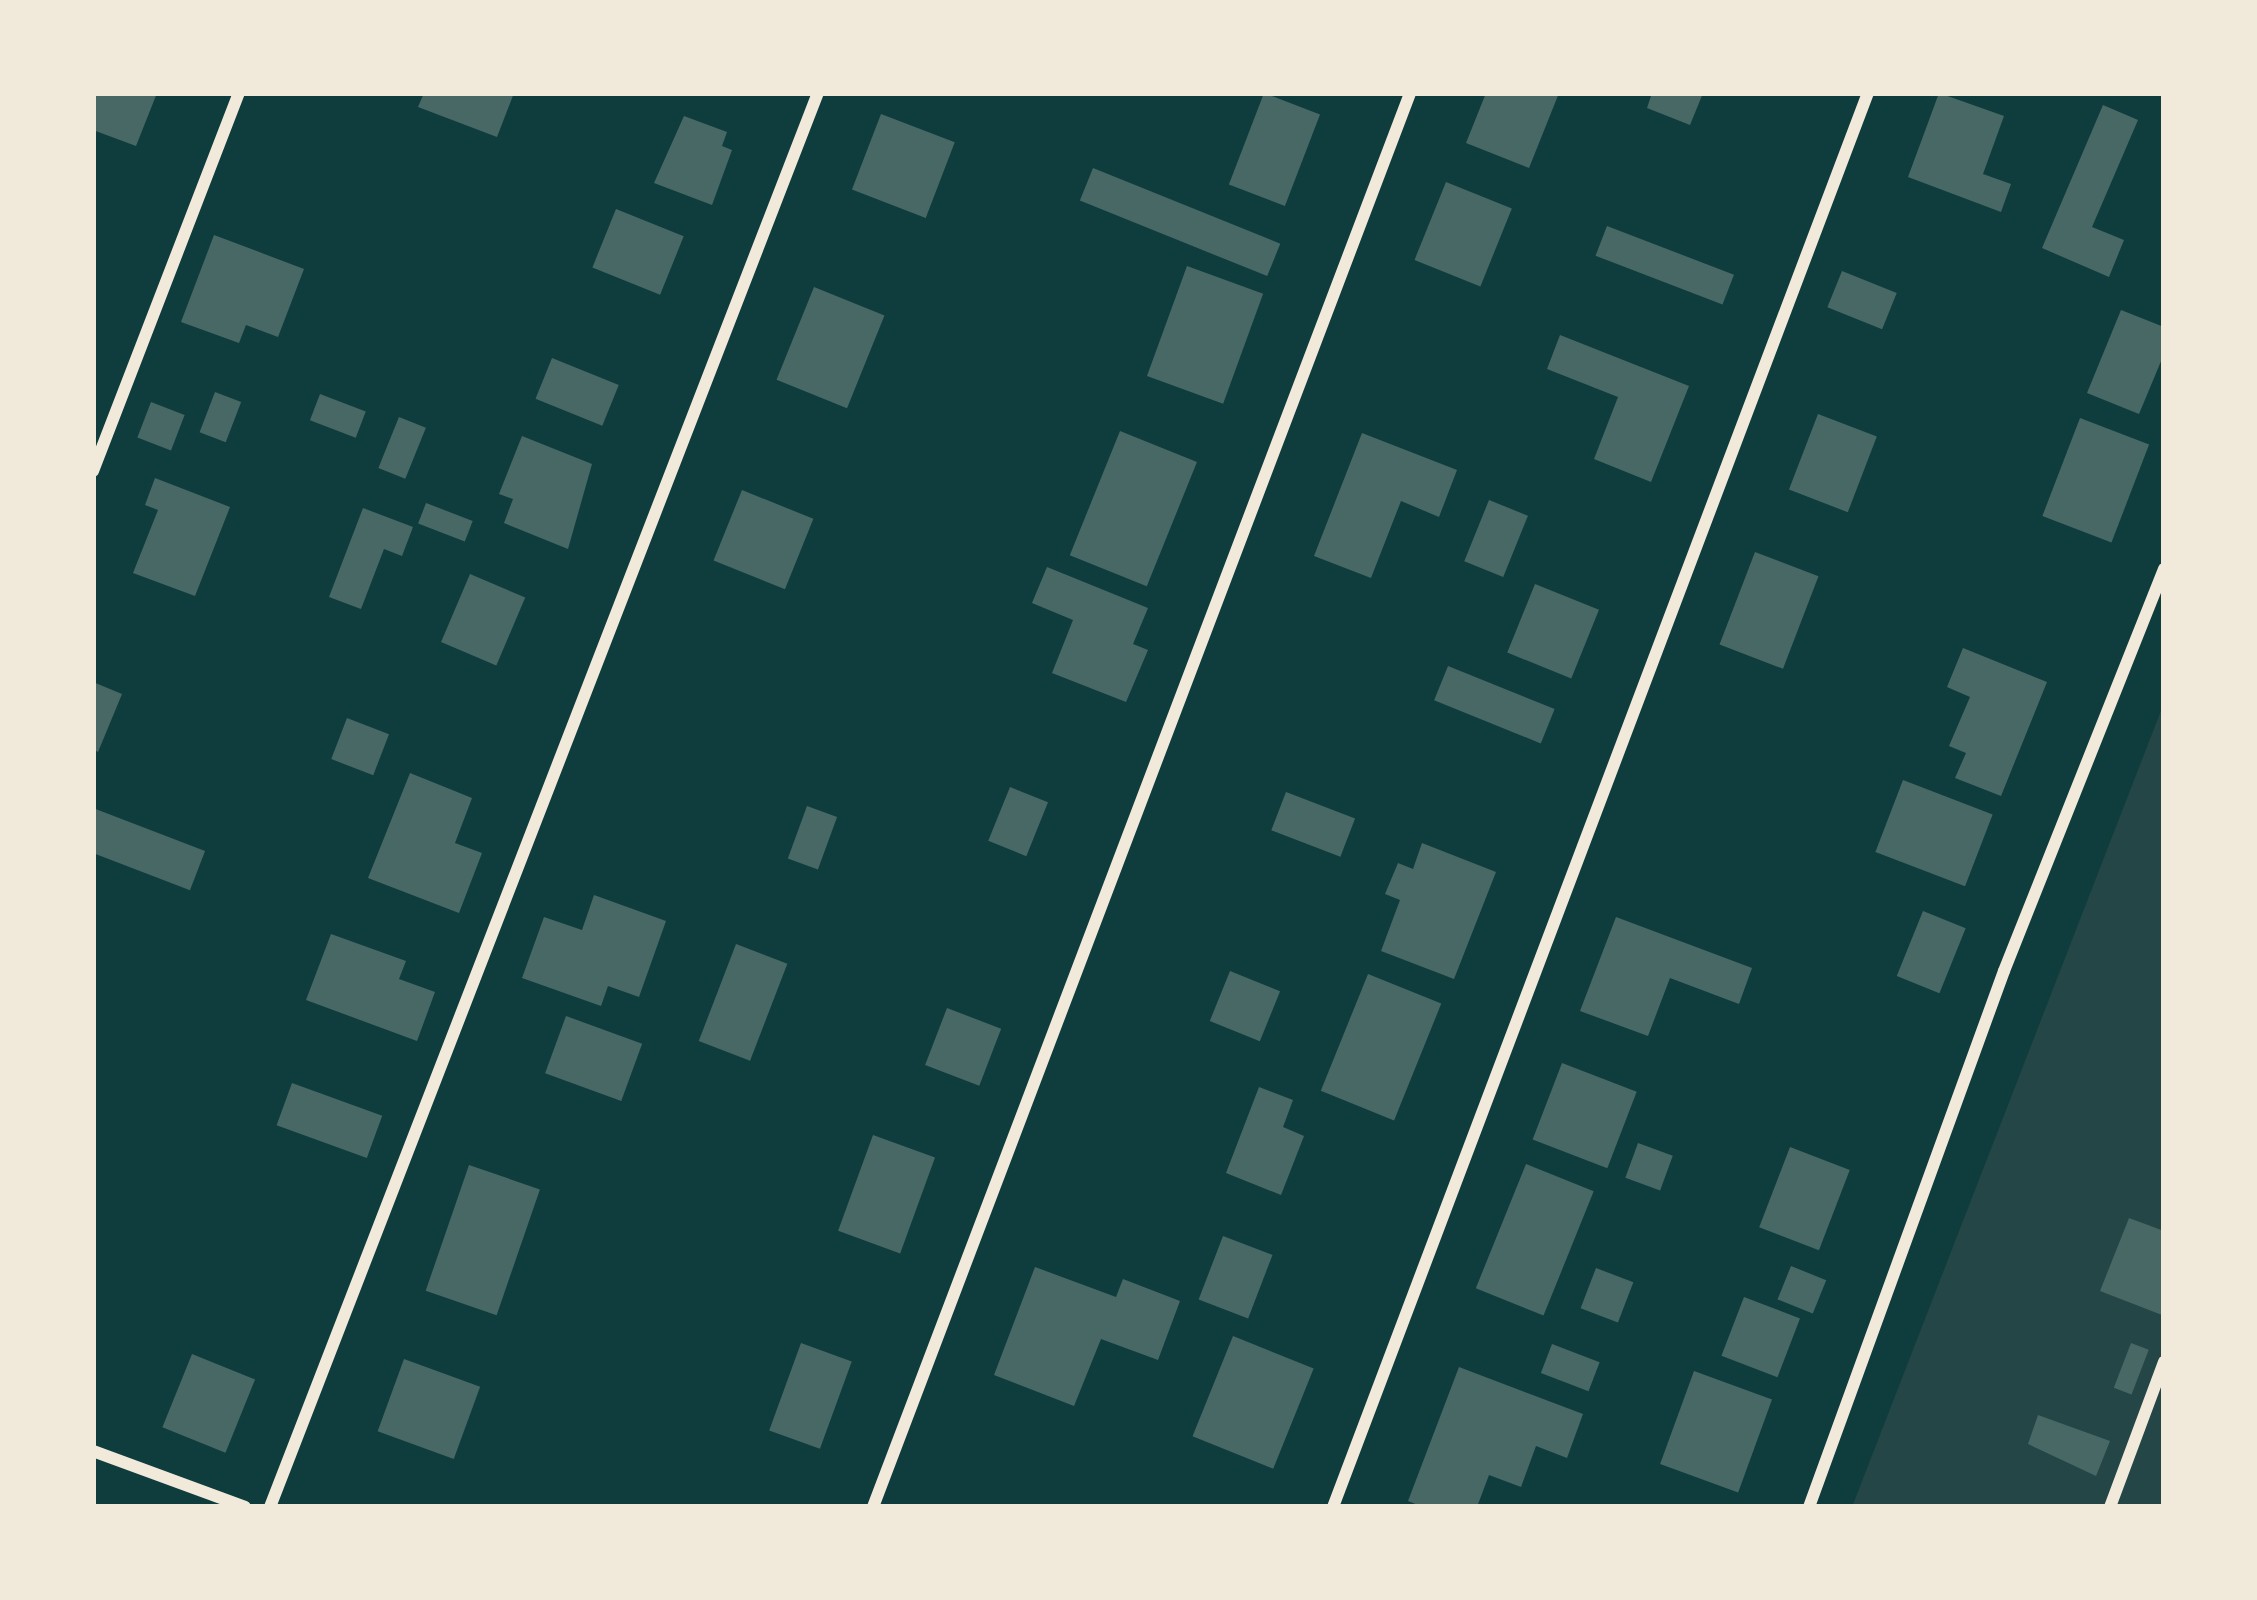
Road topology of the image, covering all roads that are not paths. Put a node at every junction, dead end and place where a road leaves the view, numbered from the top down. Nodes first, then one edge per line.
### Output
1 (239, 93) edge
2 (818, 93) edge
3 (1410, 93) edge
4 (1868, 93) edge
5 (93, 471) edge
6 (2164, 569) edge
7 (2164, 1362) edge
8 (93, 1450) edge
9 (245, 1507) edge
10 (271, 1507) edge
11 (873, 1507) edge
12 (1334, 1507) edge
13 (1809, 1507) edge
14 (2110, 1507) edge

1 - 5 street
2 - 10 street
3 - 11 street
4 - 12 street
6 - 13 street
7 - 14 street
8 - 9 street

